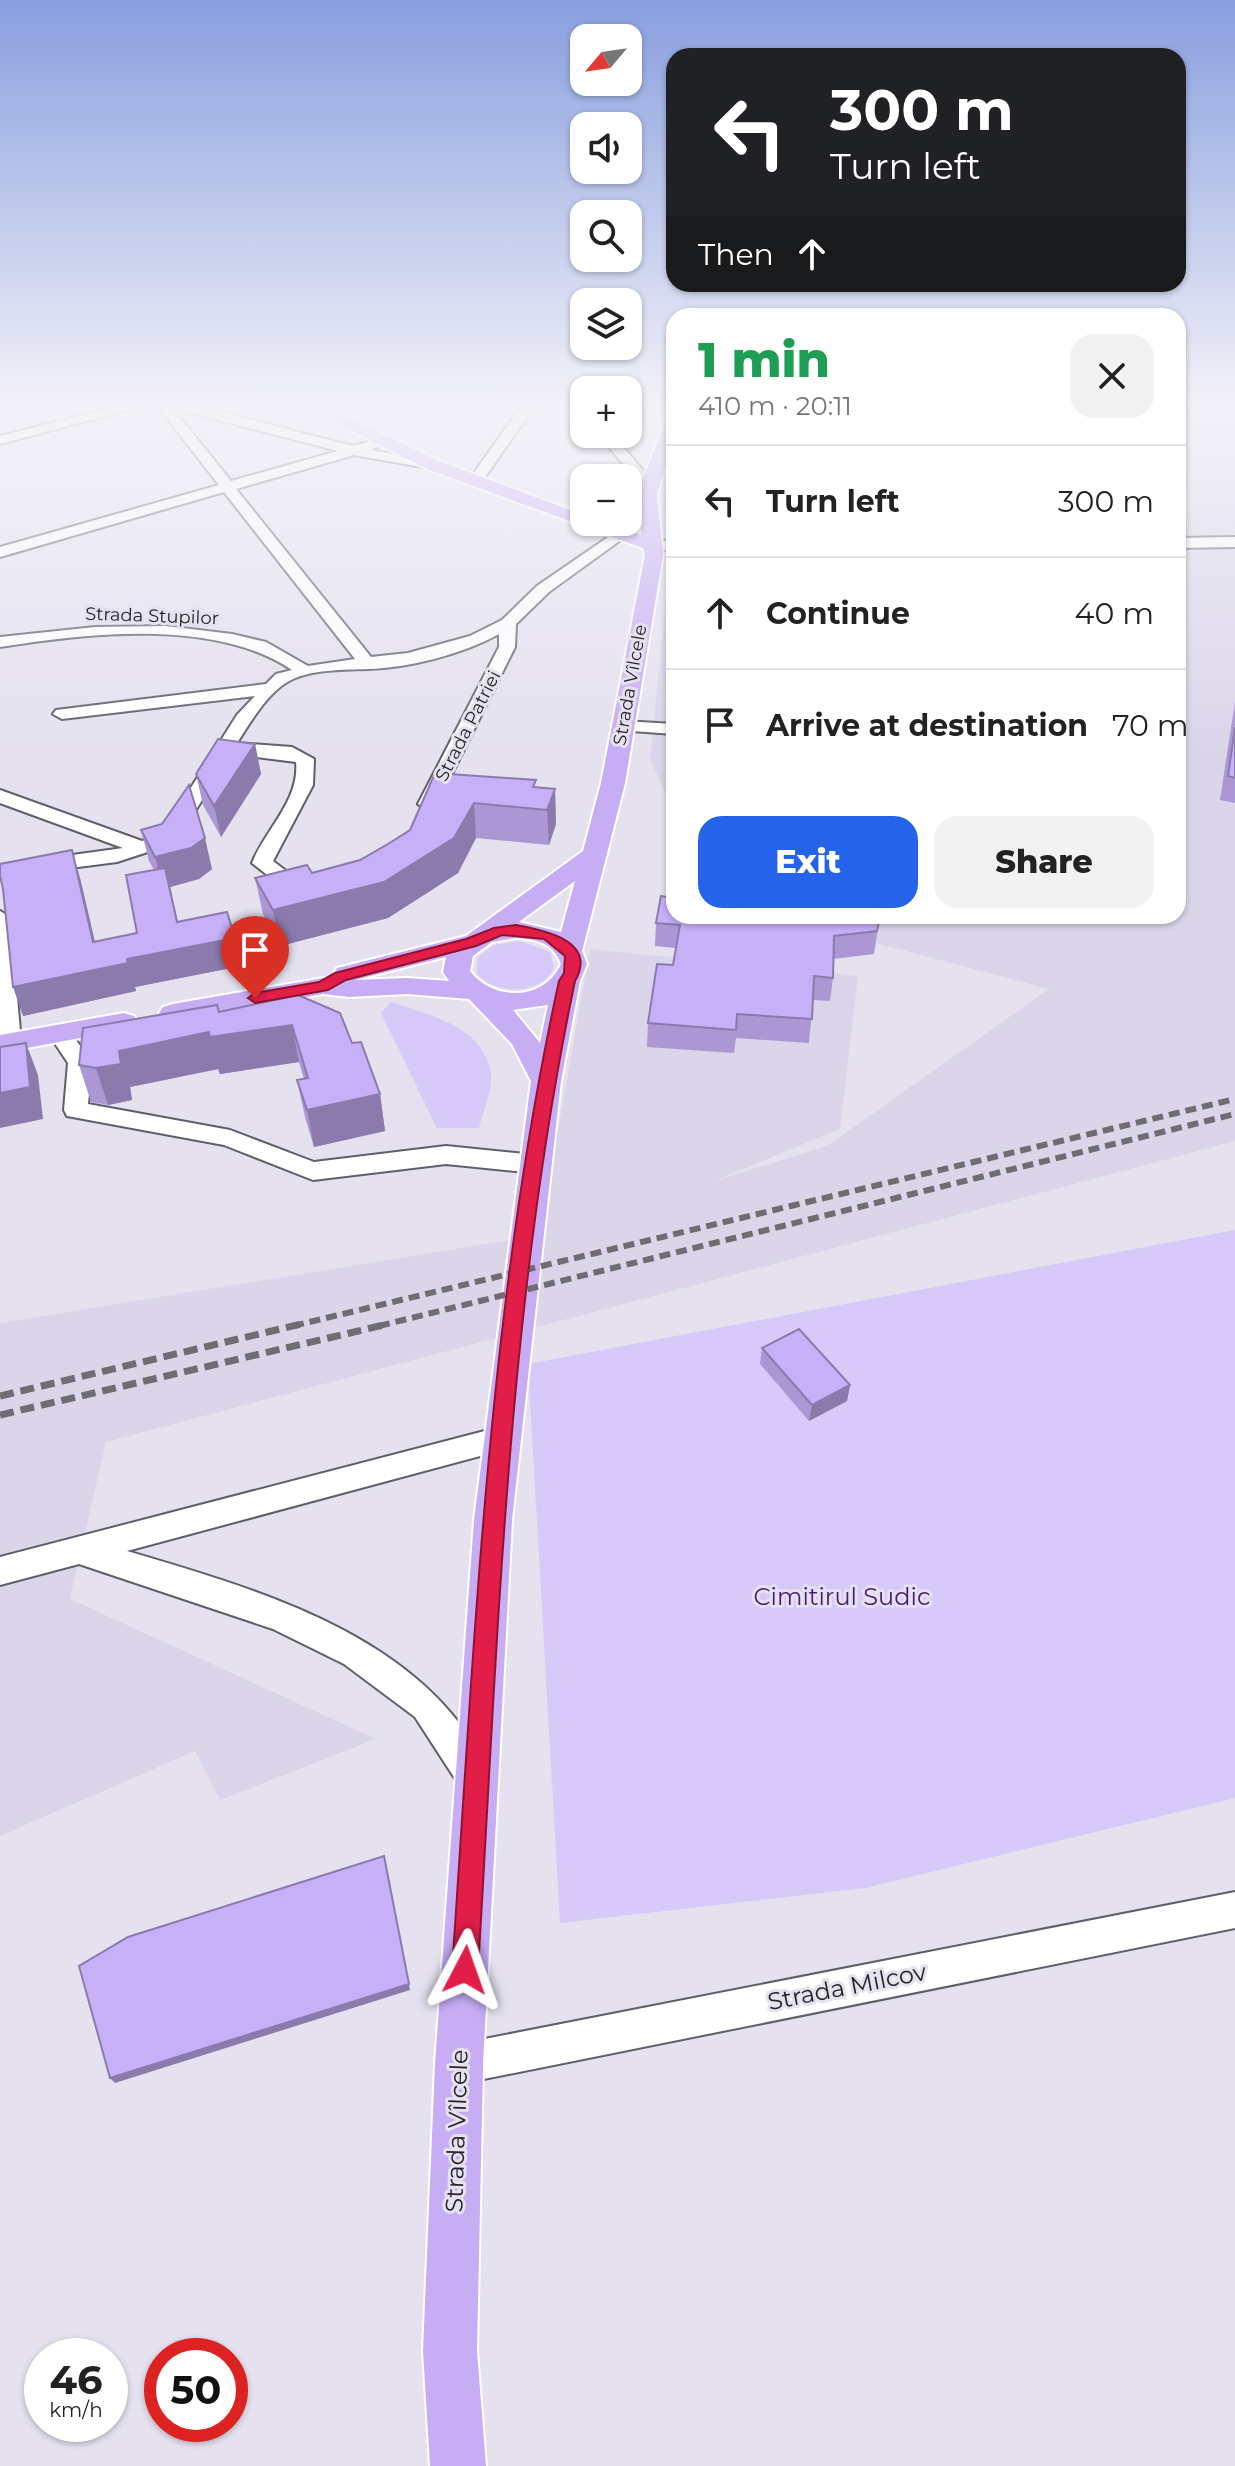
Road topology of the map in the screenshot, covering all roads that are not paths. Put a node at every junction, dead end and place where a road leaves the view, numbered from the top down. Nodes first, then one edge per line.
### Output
1 (116, 519) edge
2 (251, 519) edge
3 (642, 520) edge
4 (619, 536) edge
5 (627, 536) edge
6 (1235, 542) edge
7 (1186, 543) edge
8 (652, 545) junction
9 (666, 546) edge
10 (0, 552) edge
11 (0, 623) edge
12 (508, 623) junction
13 (40, 635) junction
14 (0, 642) edge
15 (368, 664) junction
16 (303, 670) junction
17 (268, 689) junction
18 (62, 714) dead end
19 (623, 726) junction
20 (666, 729) edge
21 (225, 748) junction
22 (0, 796) edge
23 (415, 828) edge
24 (145, 849) junction
25 (592, 856) junction
26 (0, 871) edge
27 (321, 886) edge
28 (0, 917) edge
29 (478, 939) junction
30 (569, 951) junction
31 (567, 981) junction
32 (323, 986) junction
33 (478, 994) junction
34 (59, 1033) junction
35 (5, 1043) edge
36 (546, 1081) junction
37 (535, 1164) junction
38 (500, 1439) junction
39 (79, 1550) junction
40 (0, 1571) edge
41 (478, 1782) junction
42 (1235, 1910) edge
43 (459, 2064) junction
44 (458, 2466) edge

1 - 10 street
2 - 15 street
3 - 8 main road, Strada Vîlcele
4 - 12 street
5 - 8 main road
6 - 7 street
8 - 9 street
8 - 19 main road, Strada Vîlcele
11 - 13 street
12 - 15 street
12 - 23 street, Strada Patriei
13 - 14 street
13 - 16 street, Strada Stupilor
15 - 16 street
16 - 17 street
17 - 18 street
17 - 21 street
19 - 20 street
19 - 25 main road, Strada Vîlcele
21 - 24 street
21 - 27 street
22 - 24 street
24 - 26 street
25 - 29 main road
25 - 30 main road, Strada Vîlcele
28 - 35 street
29 - 30 main road
29 - 32 main road
29 - 33 main road
30 - 31 main road
31 - 33 main road
31 - 36 main road, Strada Vîlcele
32 - 33 main road
32 - 34 main road
33 - 36 main road
34 - 35 main road
34 - 37 street
36 - 37 main road, Strada Vîlcele
37 - 38 main road, Strada Vîlcele
38 - 39 street
38 - 41 main road, Strada Vîlcele
39 - 40 street
39 - 41 street
41 - 43 main road, Strada Vîlcele
42 - 43 street, Strada Milcov
43 - 44 main road, Strada Vîlcele

